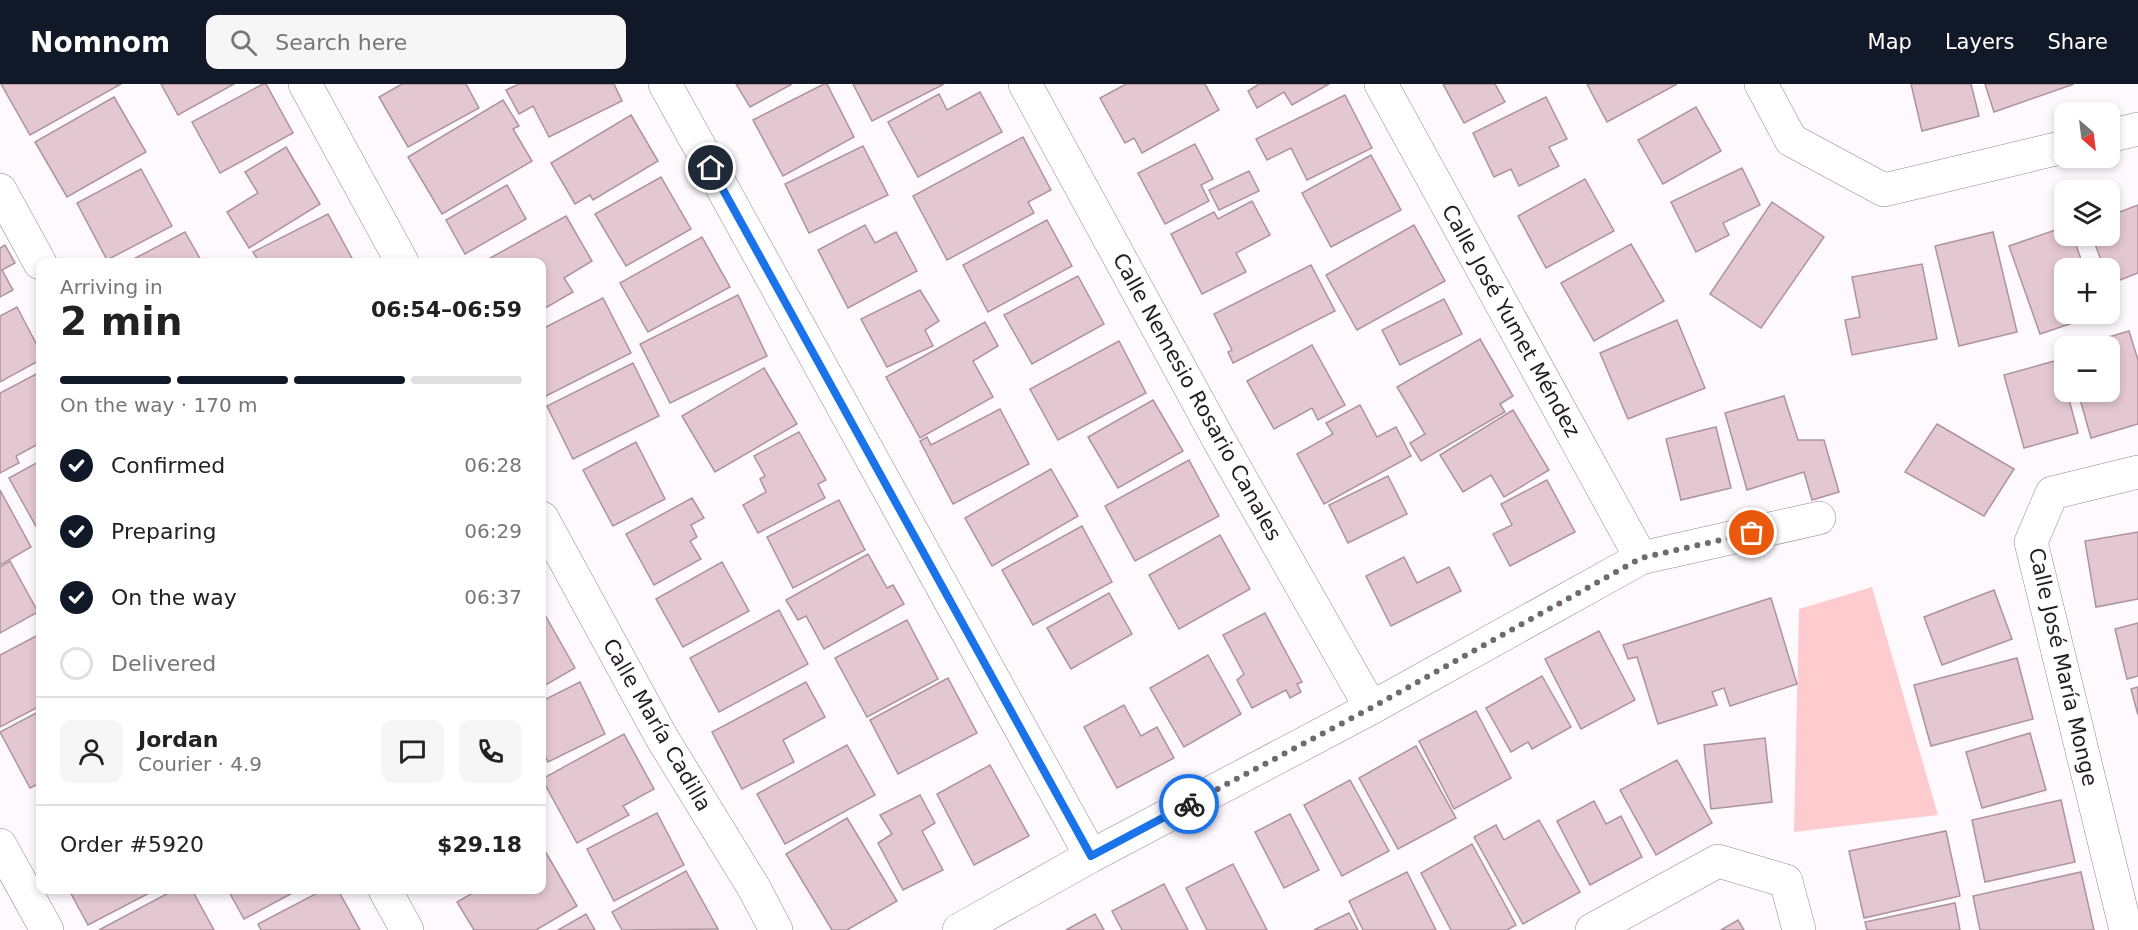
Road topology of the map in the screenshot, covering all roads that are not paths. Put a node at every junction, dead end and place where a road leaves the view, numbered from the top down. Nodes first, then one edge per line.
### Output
1 (305, 84) edge
2 (665, 84) edge
3 (1025, 84) edge
4 (1381, 84) edge
5 (1761, 84) edge
6 (2138, 129) edge
7 (2120, 133) edge
8 (2054, 149) edge
9 (0, 190) edge
10 (37, 258) edge
11 (400, 258) edge
12 (2138, 472) edge
13 (1819, 518) dead end
14 (546, 525) edge
15 (1641, 558) junction
16 (1371, 708) junction
17 (0, 845) edge
18 (1091, 856) junction
19 (387, 894) edge
20 (46, 930) edge
21 (407, 930) edge
22 (776, 930) edge
23 (959, 930) edge
24 (1592, 930) edge
25 (1799, 930) edge
26 (2126, 930) edge

1 - 11 street
2 - 18 street
3 - 16 street, Calle Nemesio Rosario Canales
4 - 15 street, Calle José Yumet Méndez
5 - 8 street
6 - 7 street
9 - 10 street
12 - 26 street, Calle José María Monge
13 - 15 street
14 - 22 street, Calle María Cadilla
15 - 16 street
16 - 18 street
17 - 20 street
18 - 23 street
19 - 21 street
24 - 25 street

